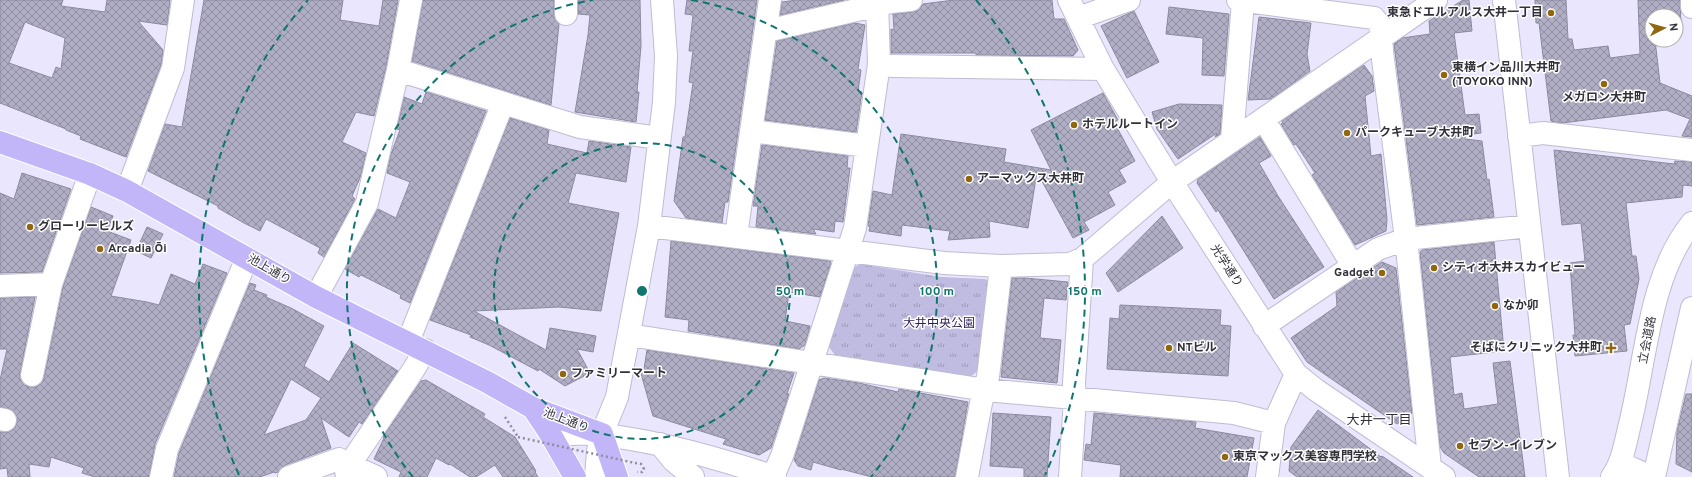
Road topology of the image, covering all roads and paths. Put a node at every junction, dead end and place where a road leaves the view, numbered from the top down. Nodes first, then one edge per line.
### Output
1 (183, 0) edge
2 (411, 0) edge
3 (662, 0) edge
4 (770, 0) edge
5 (910, 0) edge
6 (1129, 0) edge
7 (1240, 0) edge
8 (1436, 0) edge
9 (1504, 0) edge
10 (1692, 0) edge
11 (877, 3) edge
12 (1692, 7) edge
13 (1074, 9) edge
14 (767, 28) junction
15 (1382, 37) junction
16 (879, 64) junction
17 (1103, 69) junction
18 (398, 70) junction
19 (503, 103) junction
20 (1264, 120) junction
21 (751, 131) junction
22 (1519, 136) junction
23 (660, 138) junction
24 (1232, 140) junction
25 (0, 142) edge
26 (867, 146) junction
27 (1692, 150) edge
28 (90, 174) junction
29 (1172, 182) junction
30 (127, 191) junction
31 (1692, 222) edge
32 (649, 226) junction
33 (1529, 226) junction
34 (736, 236) junction
35 (1406, 239) junction
36 (848, 252) junction
37 (247, 258) junction
38 (1082, 259) junction
39 (1001, 266) junction
40 (1353, 266) junction
41 (51, 284) junction
42 (0, 286) edge
43 (316, 297) junction
44 (1692, 308) edge
45 (1264, 326) junction
46 (629, 335) junction
47 (416, 346) junction
48 (811, 362) junction
49 (1296, 374) junction
50 (32, 375) dead end
51 (986, 390) junction
52 (1075, 398) junction
53 (533, 408) junction
54 (503, 415) dead end
55 (1274, 423) junction
56 (549, 432) junction
57 (602, 434) junction
58 (660, 444) junction
59 (629, 469) edge
60 (1616, 470) edge
61 (348, 471) edge
62 (1437, 472) edge
63 (161, 477) edge
64 (289, 477) edge
65 (376, 477) edge
66 (575, 477) edge
67 (596, 477) edge
68 (693, 477) edge
69 (774, 477) edge
70 (967, 477) edge
71 (1070, 477) edge
72 (1267, 477) edge
73 (1558, 477) edge
74 (1651, 477) edge
75 (1654, 477) edge

1 - 30 street
2 - 18 street
3 - 23 street
4 - 14 street
5 - 11 street
6 - 13 street
7 - 15 street
7 - 24 street
8 - 15 street
9 - 22 street
10 - 12 street
11 - 14 street
11 - 16 street
13 - 17 street, 光学通り
14 - 21 street
15 - 20 street
15 - 35 street
16 - 17 street
16 - 26 street
17 - 29 street, 光学通り
18 - 19 street
18 - 43 street
19 - 23 street
19 - 47 street
20 - 24 street
20 - 40 street
21 - 26 street
21 - 34 street
22 - 27 street
22 - 33 street
23 - 32 street
24 - 29 street
25 - 28 main road, 池上通り
26 - 36 street
28 - 30 main road, 池上通り
28 - 41 street
29 - 38 street
29 - 45 street, 光学通り
30 - 37 main road, 池上通り
31 - 60 street, 立会道路
32 - 34 street
32 - 46 street
33 - 35 street
33 - 73 street
34 - 36 street
35 - 40 street
35 - 62 street
36 - 39 street
36 - 48 street
37 - 43 main road, 池上通り
37 - 63 street
38 - 39 street
38 - 52 street
39 - 51 street
40 - 45 street
41 - 42 street
41 - 50 street
43 - 47 main road, 池上通り
44 - 75 street
45 - 49 street, 光学通り
46 - 48 street
46 - 57 street
47 - 53 main road, 池上通り
47 - 61 street
48 - 51 street
48 - 69 street
49 - 55 street
49 - 62 street, 光学通り
51 - 52 street
51 - 70 street
52 - 55 street
52 - 71 street
53 - 56 main road, 池上通り
53 - 57 main road, 池上通り
54 - 59 path, bridge
55 - 72 street
56 - 57 street
56 - 66 main road, 池上通り
57 - 58 street
57 - 59 main road, 池上通り
57 - 67 street
58 - 68 street
58 - 69 street
60 - 74 street
61 - 64 street
61 - 65 street

